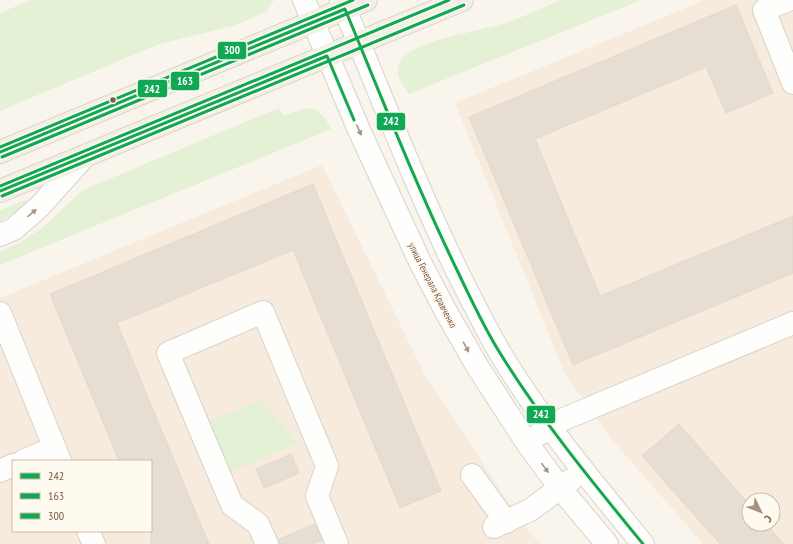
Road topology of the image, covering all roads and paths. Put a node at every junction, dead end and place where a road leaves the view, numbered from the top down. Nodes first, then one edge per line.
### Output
1 (304, 0) edge
2 (366, 0) edge
3 (462, 0) edge
4 (788, 0) edge
5 (343, 4) edge
6 (313, 22) junction
7 (359, 43) junction
8 (327, 56) junction
9 (791, 70) edge
10 (0, 152) edge
11 (84, 156) junction
12 (0, 191) edge
13 (0, 235) edge
14 (0, 313) edge
15 (793, 323) edge
16 (549, 428) junction
17 (527, 443) junction
18 (57, 455) edge
19 (29, 460) edge
20 (12, 465) edge
21 (0, 470) edge
22 (583, 471) junction
23 (472, 475) dead end
24 (560, 488) junction
25 (88, 532) edge
26 (94, 544) edge
27 (267, 544) edge
28 (337, 544) edge
29 (607, 544) edge
30 (643, 544) edge

1 - 6 street, улица Генерала Кравченко
2 - 5 main road
3 - 7 main road
4 - 9 street
5 - 6 main road
5 - 7 street
6 - 8 street, улица Генерала Кравченко
6 - 10 main road
7 - 8 main road
7 - 16 street
8 - 11 main road
8 -> 17 street, улица Генерала Кравченко
11 - 12 main road
13 -> 11 street
14 - 18 street
15 - 16 street
16 - 17 street
16 - 22 street
17 -> 24 street, улица Генерала Кравченко
18 - 19 street
20 - 21 street
22 - 24 street
22 - 30 street
23 - 24 street
24 - 29 street, улица Генерала Кравченко
25 - 26 street
27 - 28 street

